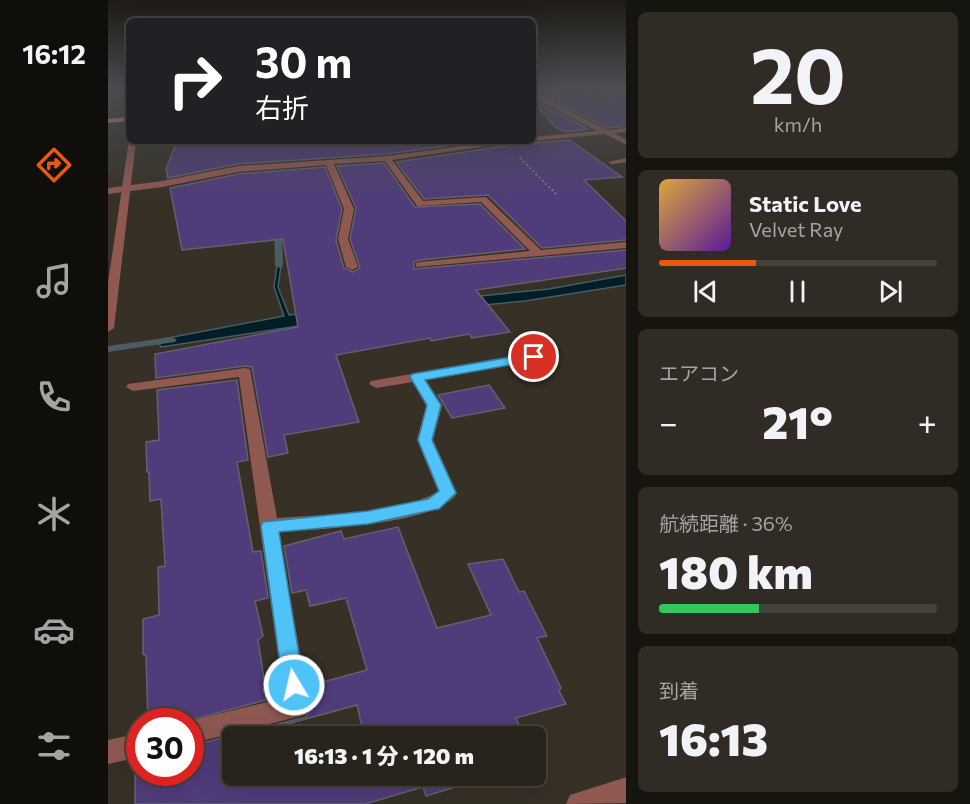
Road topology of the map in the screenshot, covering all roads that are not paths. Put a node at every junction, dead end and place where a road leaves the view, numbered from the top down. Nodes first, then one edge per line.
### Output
1 (596, 127) edge
2 (626, 130) edge
3 (607, 132) junction
4 (536, 140) edge
5 (626, 142) edge
6 (132, 144) edge
7 (489, 144) edge
8 (387, 158) junction
9 (626, 160) edge
10 (612, 162) dead end
11 (329, 163) junction
12 (126, 189) junction
13 (108, 191) edge
14 (626, 245) edge
15 (539, 254) junction
16 (420, 265) dead end
17 (352, 267) dead end
18 (108, 328) edge
19 (534, 357) dead end
20 (417, 377) junction
21 (376, 384) dead end
22 (133, 387) dead end
23 (269, 526) junction
24 (204, 729) edge
25 (126, 748) edge
26 (108, 752) edge
27 (626, 790) edge
28 (579, 804) edge

1 - 3 street
2 - 3 street
3 - 4 street
3 - 5 street
6 - 12 street
7 - 8 street
8 - 11 street
8 - 15 street
9 - 10 street
11 - 12 street
11 - 17 street
12 - 13 street
12 - 18 street
14 - 15 street
15 - 16 street
19 - 20 street
20 - 21 street
20 - 23 street
22 - 23 street
23 - 24 street
25 - 26 street
27 - 28 street

